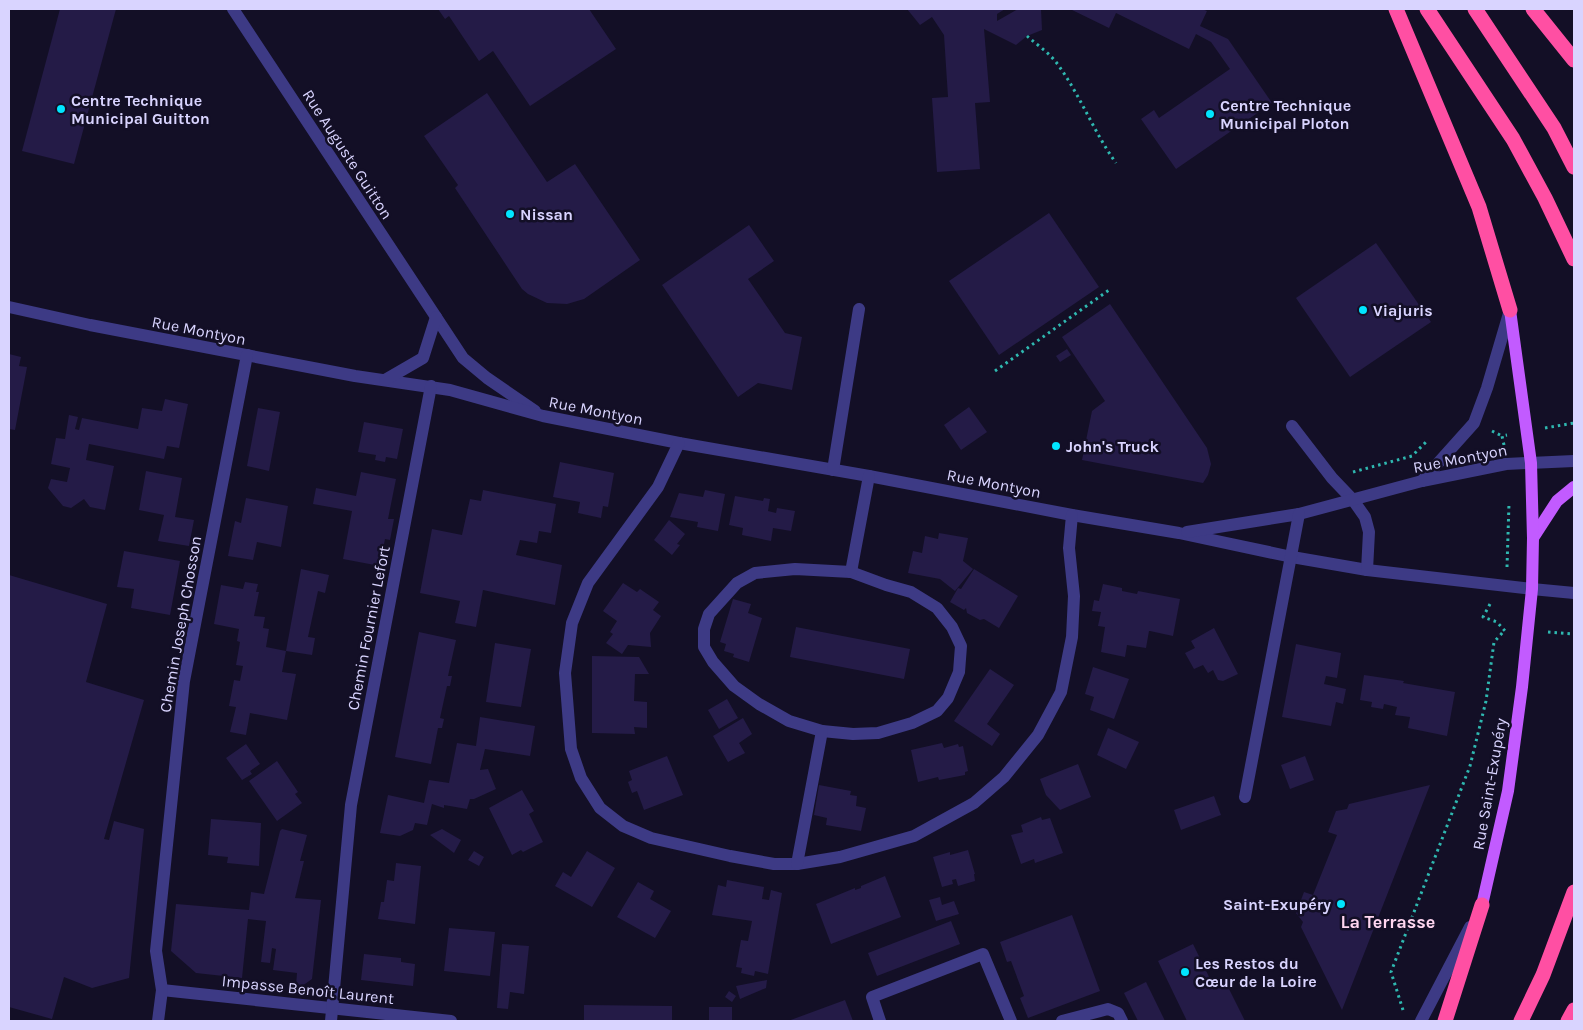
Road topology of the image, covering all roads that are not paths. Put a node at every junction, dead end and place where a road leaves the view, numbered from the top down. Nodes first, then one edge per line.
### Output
1 (233, 9) edge
2 (1396, 9) edge
3 (1427, 9) edge
4 (1475, 9) edge
5 (1533, 9) edge
6 (1574, 60) edge
7 (1574, 167) edge
8 (1574, 259) edge
9 (9, 307) edge
10 (859, 309) dead end
11 (1510, 310) junction
12 (436, 317) junction
13 (247, 355) junction
14 (385, 380) junction
15 (431, 386) junction
16 (543, 416) junction
17 (1292, 426) dead end
18 (679, 443) junction
19 (1574, 461) edge
20 (1531, 463) junction
21 (833, 470) junction
22 (869, 476) junction
23 (1422, 481) junction
24 (1574, 487) edge
25 (1353, 500) junction
26 (1300, 514) junction
27 (1072, 515) junction
28 (1179, 533) junction
29 (1534, 538) junction
30 (1292, 557) junction
31 (1367, 570) junction
32 (851, 572) junction
33 (1532, 590) junction
34 (1574, 593) edge
35 (822, 731) junction
36 (1245, 798) dead end
37 (797, 864) junction
38 (1574, 892) edge
39 (1482, 905) junction
40 (162, 990) junction
41 (1574, 1010) edge
42 (331, 1015) edge
43 (158, 1021) edge
44 (451, 1021) edge
45 (880, 1021) edge
46 (1011, 1021) edge
47 (1062, 1021) edge
48 (1122, 1021) edge
49 (1421, 1021) edge
50 (1445, 1021) edge
51 (1521, 1021) edge
52 (1568, 1021) edge

1 - 12 street, Rue Auguste Guitton
2 - 11 highway
3 - 8 highway
4 - 7 highway
5 - 6 highway
9 - 13 street, Rue Montyon
10 - 21 street
11 - 20 main road, Rue Saint-Exupéry
11 - 23 street
12 - 14 street
12 - 16 street, Rue Auguste Guitton
13 - 14 street, Rue Montyon
13 - 40 street, Chemin Joseph Chosson
14 - 15 street, Rue Montyon
15 - 16 street, Rue Montyon
15 - 42 street, Chemin Fournier Lefort
16 - 18 street, Rue Montyon
17 - 25 street
18 - 21 street, Rue Montyon
18 - 37 street
19 - 20 street, Rue Montyon
20 - 23 street, Rue Montyon
20 - 29 main road, Rue Saint-Exupéry
21 - 22 street, Rue Montyon
22 - 27 street, Rue Montyon
22 - 32 street
23 - 25 street, Rue Montyon
24 - 29 main road
25 - 26 street, Rue Montyon
25 - 31 street
26 - 28 street, Rue Montyon
26 - 30 street
27 - 28 street, Rue Montyon
27 - 37 street
28 - 30 street, Rue Montyon
29 - 33 main road, Rue Saint-Exupéry
30 - 31 street, Rue Montyon
30 - 36 street
31 - 33 street, Rue Montyon
32 - 35 street
32 - 35 street
33 - 34 street, Rue Montyon
33 - 39 main road, Rue Saint-Exupéry
35 - 37 street
38 - 51 highway
39 - 49 street, Rue Saint-Exupéry
39 - 50 highway
40 - 42 street, Impasse Benoît Laurent
40 - 43 street, Chemin Joseph Chosson
41 - 52 highway
42 - 44 street, Impasse Benoît Laurent
45 - 46 street
47 - 48 street

